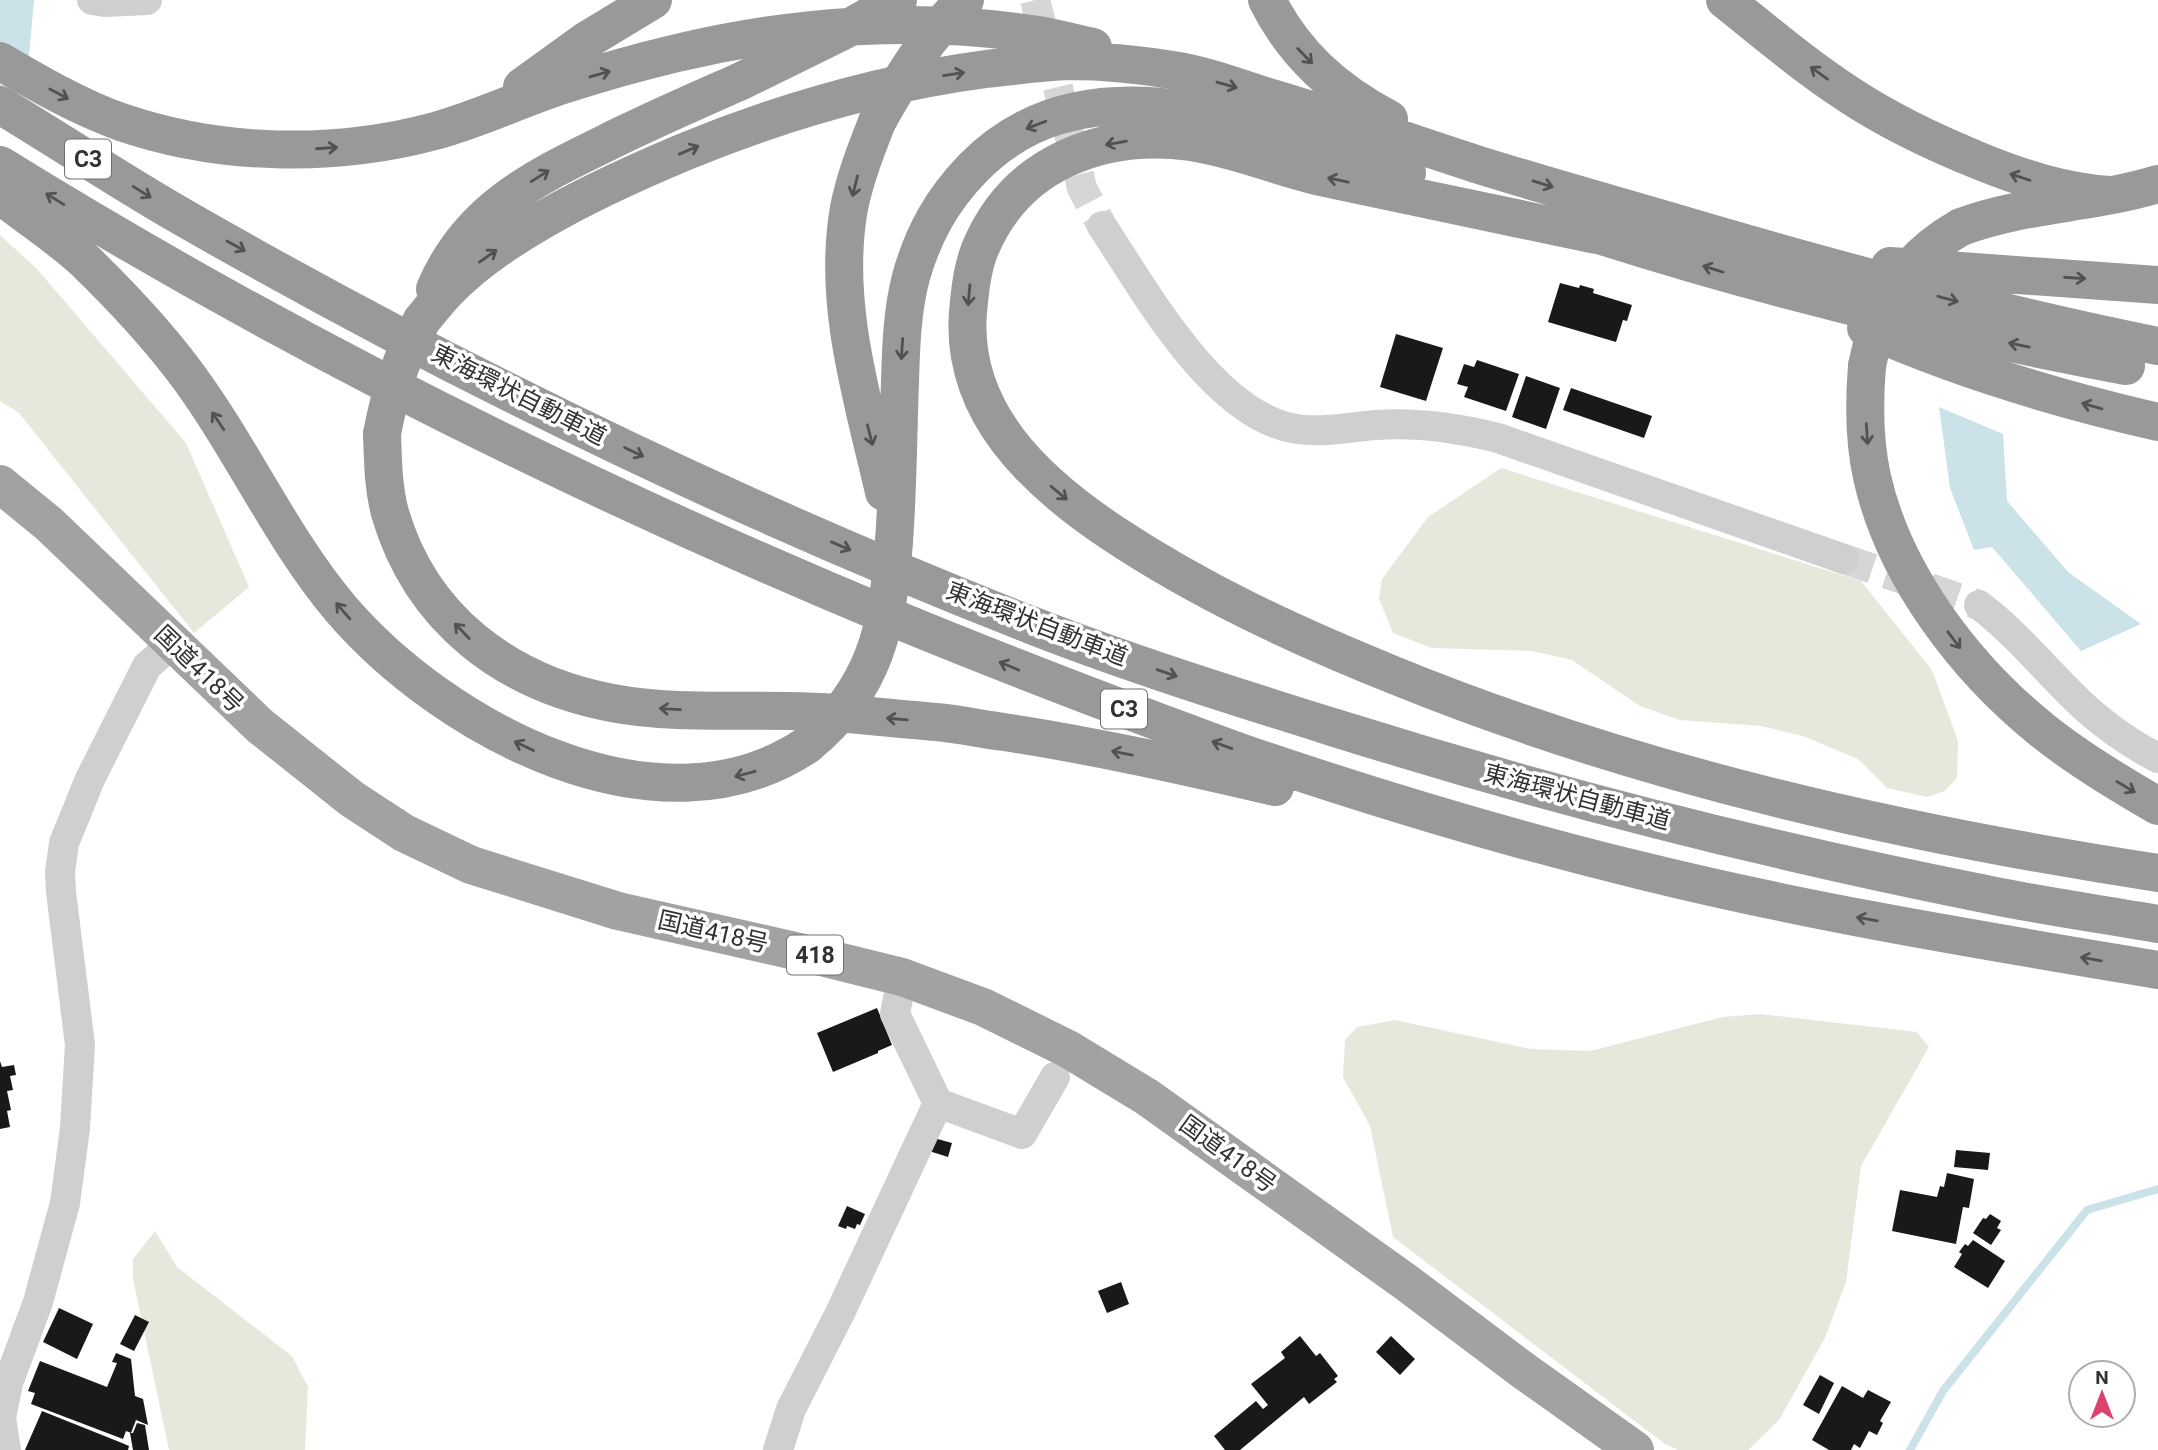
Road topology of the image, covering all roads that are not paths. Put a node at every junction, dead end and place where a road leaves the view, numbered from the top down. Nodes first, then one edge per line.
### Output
1 (92, 0) edge
2 (147, 0) edge
3 (653, 0) edge
4 (898, 0) edge
5 (965, 0) edge
6 (1267, 0) edge
7 (1725, 0) edge
8 (0, 61) edge
9 (1183, 72) junction
10 (0, 105) edge
11 (466, 121) junction
12 (1478, 164) junction
13 (0, 165) edge
14 (2158, 184) edge
15 (0, 195) edge
16 (2110, 195) junction
17 (1102, 226) tunnel mouth
18 (1596, 235) junction
19 (1783, 272) junction
20 (2158, 285) edge
21 (422, 320) junction
22 (2158, 346) edge
23 (2158, 372) edge
24 (2158, 422) edge
25 (0, 484) edge
26 (894, 541) junction
27 (1844, 559) tunnel mouth
28 (1979, 605) tunnel mouth
29 (172, 644) junction
30 (2158, 758) edge
31 (2158, 806) edge
32 (1643, 871) junction
33 (2158, 873) edge
34 (2158, 924) edge
35 (2158, 970) edge
36 (902, 977) junction
37 (1055, 1077) dead end
38 (938, 1103) junction
39 (6, 1450) edge
40 (778, 1450) edge
41 (1635, 1450) edge

1 - 2 street
3 - 11 highway
21 -> 4 highway, bridge
5 -> 26 highway, bridge
6 -> 12 highway
16 -> 7 highway
8 -> 11 highway
11 -> 9 highway
9 -> 12 highway
21 -> 9 highway
10 -> 34 highway, 東海環状自動車道 / C3
12 -> 19 highway
32 -> 13 highway, 東海環状自動車道 / C3
14 - 16 highway
26 -> 15 highway, bridge
16 -> 31 highway, bridge
17 - 27 street
19 -> 18 highway
18 -> 26 highway
18 -> 33 highway
19 -> 20 highway
19 -> 22 highway
23 -> 19 highway
24 -> 19 highway
32 -> 21 highway, bridge
25 - 29 highway, 国道418号 / 418
28 - 30 street
29 - 36 highway, 国道418号 / 418
29 - 39 street
35 -> 32 highway, 東海環状自動車道 / C3
36 - 38 street
36 - 41 highway, 国道418号 / 418
37 - 38 street
38 - 40 street

